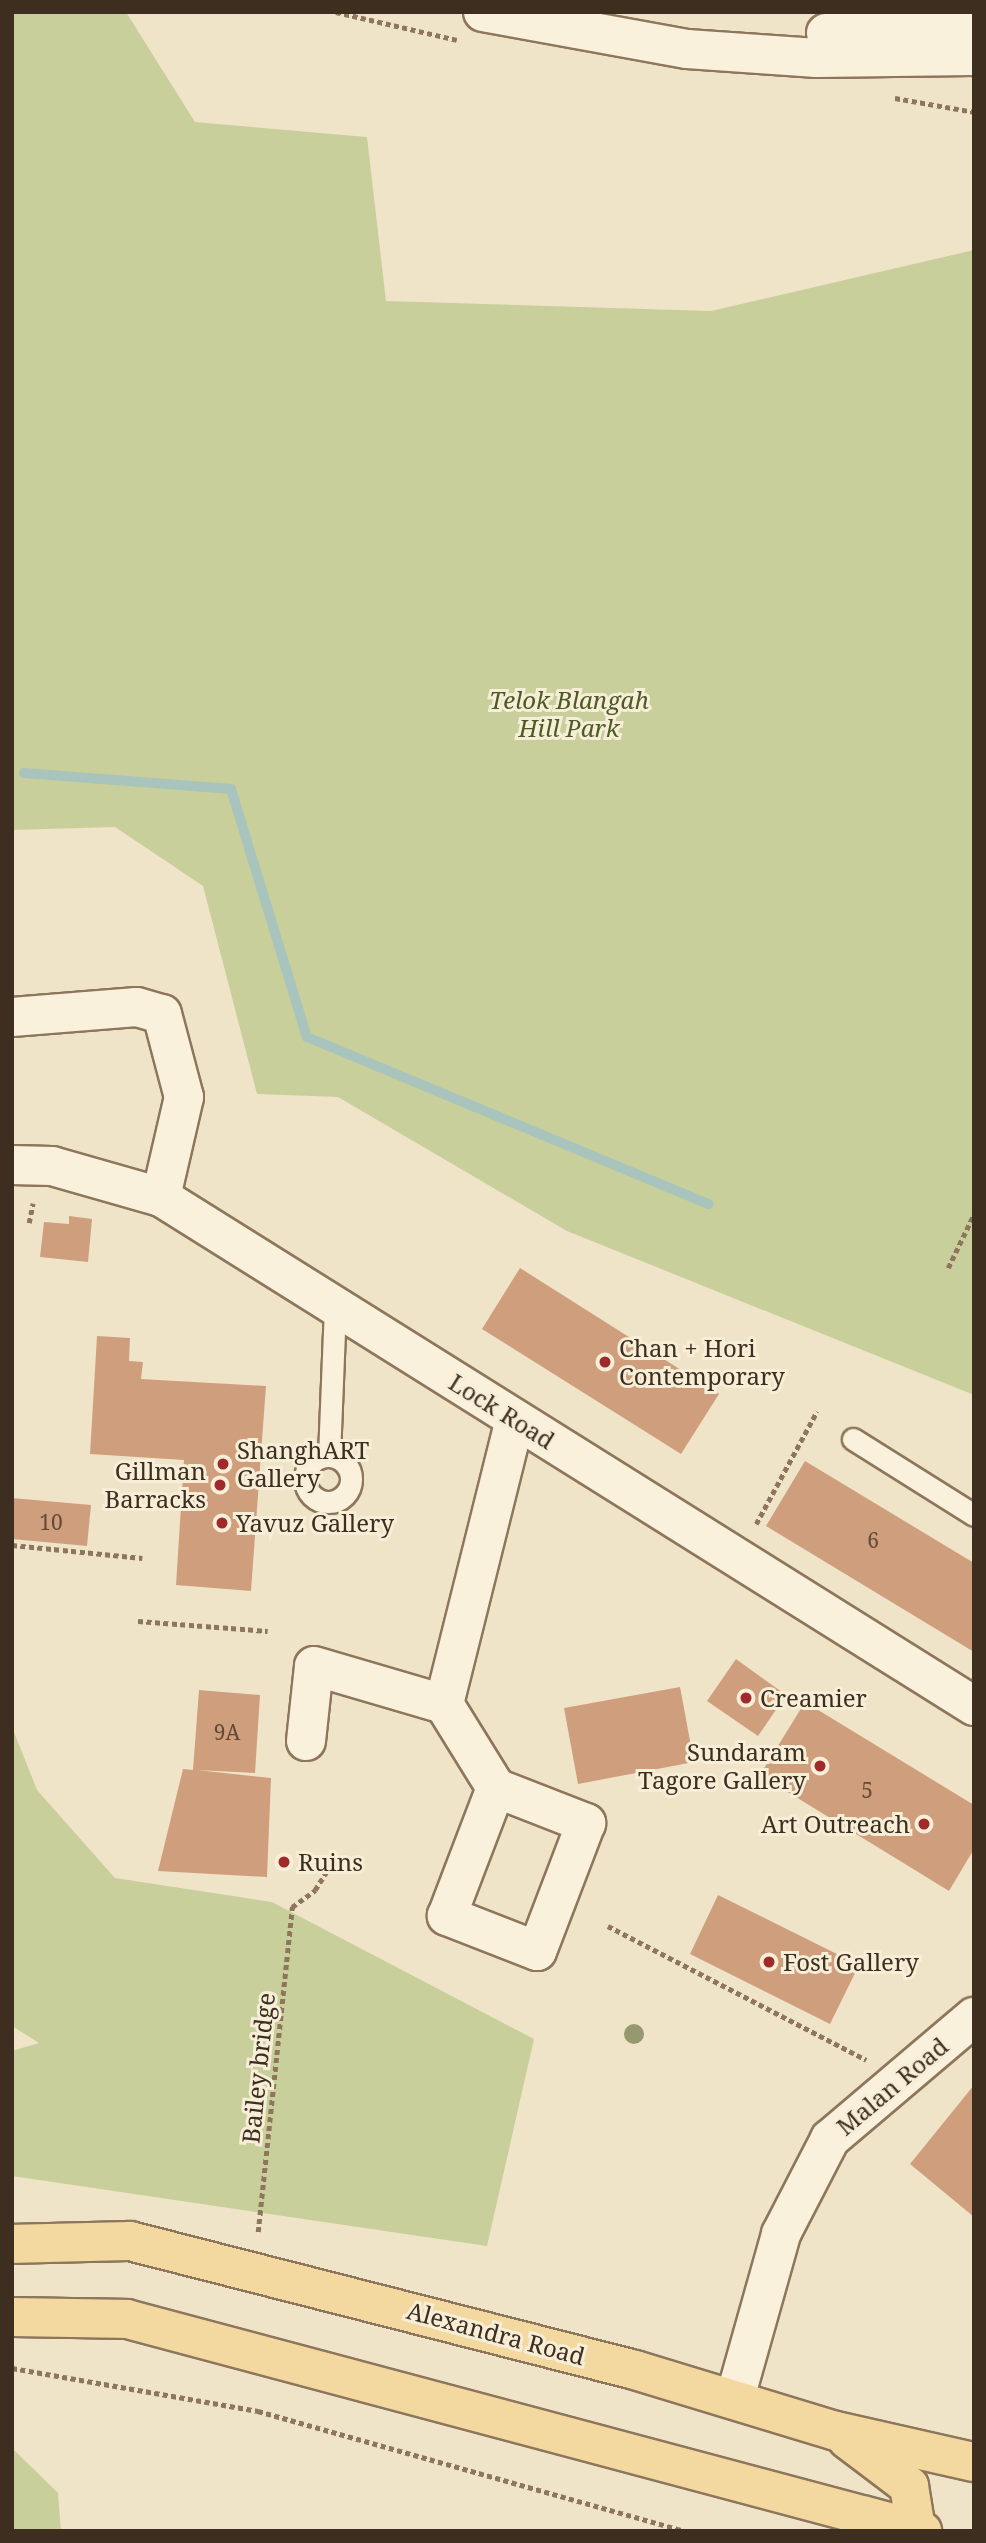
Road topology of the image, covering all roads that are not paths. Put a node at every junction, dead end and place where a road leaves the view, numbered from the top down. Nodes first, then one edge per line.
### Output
1 (483, 12) edge
2 (619, 12) edge
3 (580, 22) edge
4 (974, 24) edge
5 (974, 56) edge
6 (12, 1017) edge
7 (12, 1166) edge
8 (161, 1197) junction
9 (335, 1306) junction
10 (515, 1420) junction
11 (853, 1439) dead end
12 (328, 1456) dead end
13 (974, 1515) edge
14 (444, 1704) junction
15 (974, 1706) edge
16 (306, 1741) dead end
17 (496, 1788) dead end
18 (974, 2017) edge
19 (12, 2244) edge
20 (12, 2316) edge
21 (735, 2398) junction
22 (836, 2431) junction
23 (974, 2462) edge
24 (919, 2530) edge

1 - 3 street
2 - 4 street
3 - 5 street
6 - 8 street
7 - 8 street, Lock Road
8 - 9 street, Lock Road
9 - 10 street, Lock Road
9 - 12 lane
10 - 14 street
10 - 15 street, Lock Road
11 - 13 lane
14 - 16 street
14 - 17 street
18 - 21 street, Malan Road
19 - 21 main road, Alexandra Road
20 - 24 main road
21 - 22 main road, Alexandra Road
22 - 23 main road, Alexandra Road
22 - 24 main road

